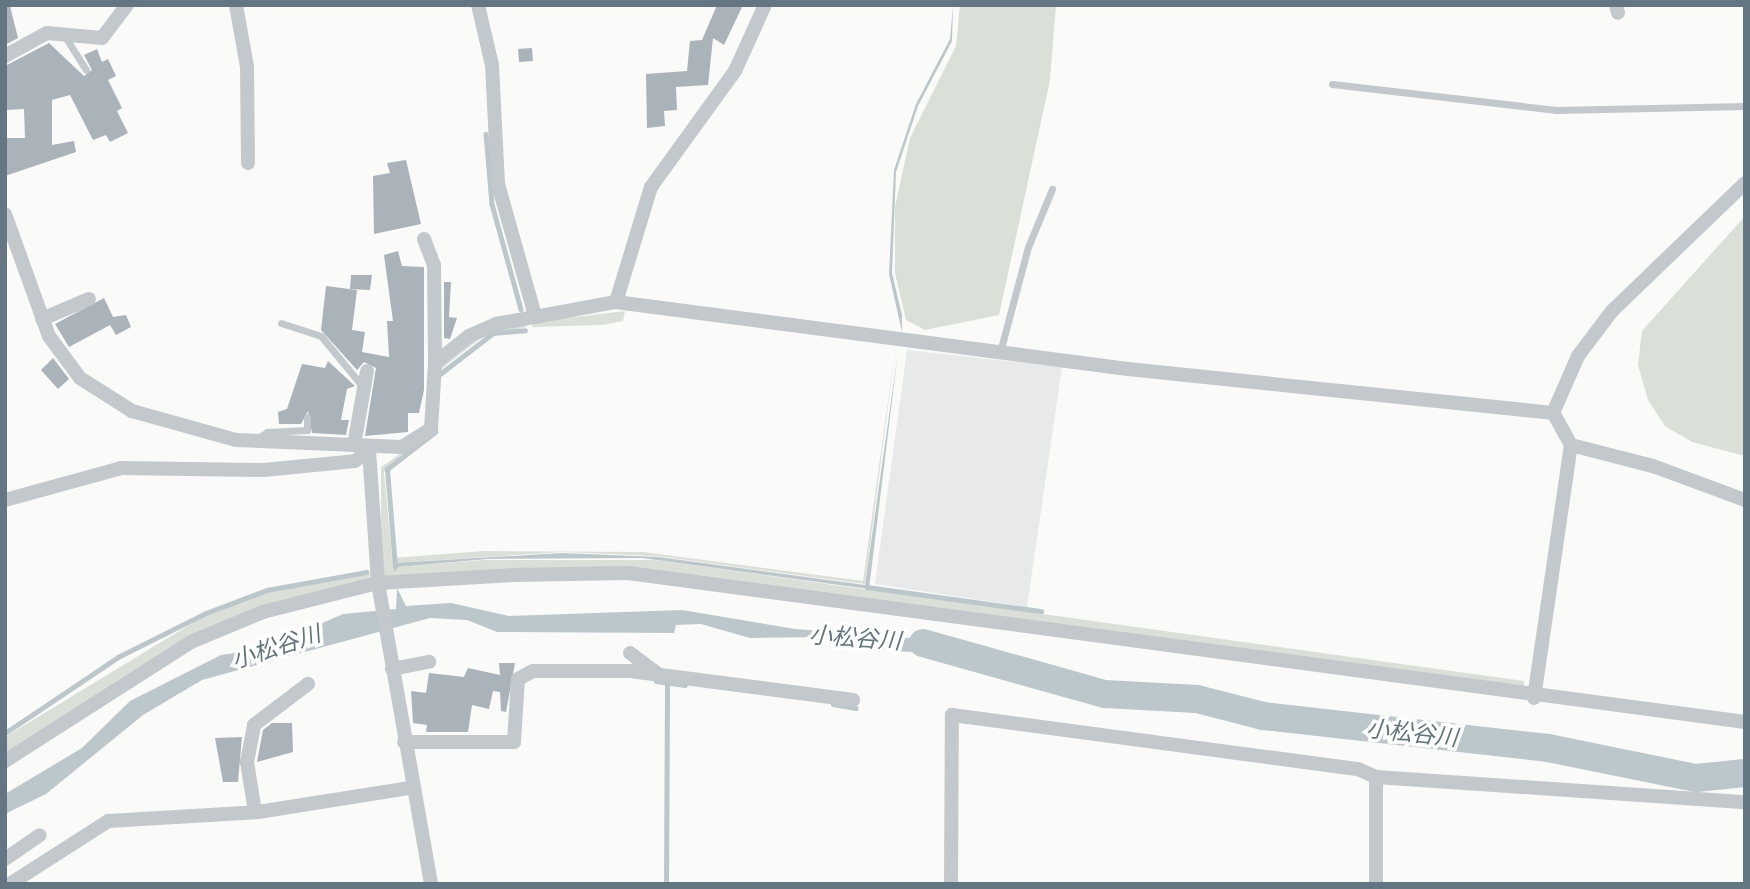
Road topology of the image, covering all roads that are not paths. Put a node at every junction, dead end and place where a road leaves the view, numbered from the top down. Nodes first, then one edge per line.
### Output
1 (127, 5) edge
2 (236, 5) edge
3 (478, 5) edge
4 (765, 5) edge
5 (64, 35) junction
6 (5, 55) edge
7 (86, 71) dead end
8 (1332, 84) dead end
9 (1745, 106) edge
10 (248, 163) dead end
11 (1745, 183) edge
12 (1052, 189) dead end
13 (5, 214) edge
14 (424, 239) dead end
15 (89, 299) dead end
16 (616, 302) junction
17 (535, 316) junction
18 (42, 319) junction
19 (281, 323) dead end
20 (1000, 352) junction
21 (435, 363) junction
22 (367, 371) dead end
23 (363, 387) junction
24 (1553, 413) junction
25 (307, 417) dead end
26 (253, 441) junction
27 (354, 445) junction
28 (1571, 445) junction
29 (369, 450) junction
30 (5, 500) edge
31 (1745, 500) edge
32 (379, 589) junction
33 (630, 653) dead end
34 (429, 662) dead end
35 (391, 665) junction
36 (658, 674) junction
37 (308, 684) dead end
38 (1534, 698) junction
39 (853, 700) dead end
40 (1745, 722) edge
41 (404, 742) junction
42 (5, 761) edge
43 (1376, 777) junction
44 (410, 788) junction
45 (1745, 802) edge
46 (255, 812) junction
47 (40, 835) dead end
48 (5, 859) edge
49 (10, 884) edge
50 (431, 884) edge
51 (951, 884) edge
52 (1376, 884) edge

1 - 5 street
2 - 10 street
3 - 17 street
4 - 16 street
5 - 6 street
5 - 7 lane
8 - 9 lane
11 - 24 street
12 - 20 lane
13 - 18 street
14 - 21 street
15 - 18 street
16 - 17 street
16 - 20 street
17 - 21 street
18 - 26 street
19 - 23 lane
20 - 24 street
21 - 29 street
22 - 23 street
23 - 27 street
24 - 28 street
25 - 26 lane
26 - 27 street
27 - 29 street
28 - 31 street
28 - 38 street
29 - 30 street
29 - 32 street
32 - 35 street
32 - 38 street
32 - 42 street
33 - 36 street
34 - 35 street
35 - 41 street
36 - 39 street
36 - 41 street
37 - 46 street
38 - 40 street
41 - 44 street
43 - 45 street
43 - 51 street
43 - 52 street
44 - 46 street
44 - 50 street
46 - 49 street
47 - 48 street

